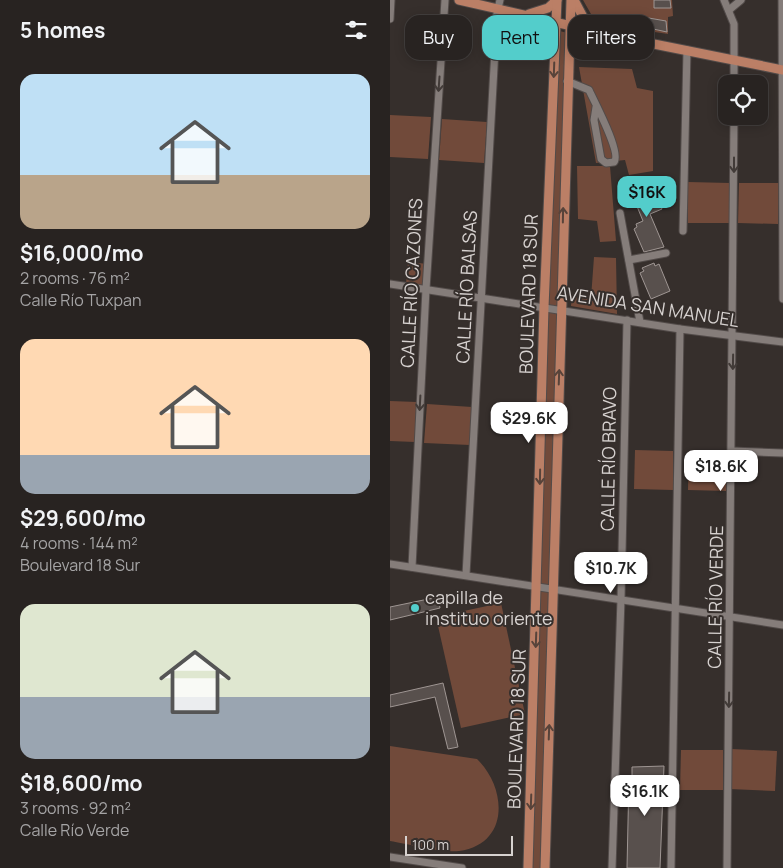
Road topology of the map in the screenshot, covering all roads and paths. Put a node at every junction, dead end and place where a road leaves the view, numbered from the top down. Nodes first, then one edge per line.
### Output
1 (391, 0) edge
2 (445, 0) edge
3 (459, 0) edge
4 (557, 0) edge
5 (572, 0) edge
6 (724, 0) edge
7 (741, 0) edge
8 (778, 0) edge
9 (782, 0) edge
10 (499, 4) edge
11 (782, 8) edge
12 (729, 10) junction
13 (526, 15) joint
14 (556, 15) edge
15 (570, 15) edge
16 (581, 15) edge
17 (390, 19) edge
18 (654, 43) edge
19 (687, 50) junction
20 (568, 53) edge
21 (734, 59) junction
22 (554, 60) edge
23 (783, 70) edge
24 (734, 75) edge
25 (567, 82) junction
26 (596, 107) junction
27 (734, 125) edge
28 (549, 186) junction
29 (564, 187) junction
30 (620, 214) dead end
31 (683, 231) dead end
32 (548, 232) junction
33 (563, 233) junction
34 (666, 253) dead end
35 (629, 260) junction
36 (546, 267) junction
37 (562, 267) junction
38 (390, 284) edge
39 (426, 289) junction
40 (481, 298) junction
41 (783, 299) edge
42 (544, 307) junction
43 (560, 309) junction
44 (627, 320) junction
45 (640, 322) junction
46 (680, 329) junction
47 (733, 335) junction
48 (783, 342) edge
49 (732, 451) junction
50 (783, 453) edge
51 (390, 564) edge
52 (412, 567) junction
53 (466, 575) junction
54 (538, 587) junction
55 (553, 590) junction
56 (622, 599) junction
57 (676, 609) junction
58 (730, 617) junction
59 (783, 625) edge
60 (390, 857) edge
61 (410, 864) edge
62 (462, 868) edge
63 (528, 868) edge
64 (545, 868) edge
65 (612, 868) edge
66 (670, 868) edge
67 (728, 868) edge

1 - 17 street
2 -> 39 street, CALLE RÍO CAZONES
3 - 10 main road
4 - 13 main road
4 - 14 main road, BOULEVARD 18 SUR
5 - 15 main road, BOULEVARD 18 SUR
5 - 16 main road
6 - 12 street
7 - 12 street
8 - 11 street
9 - 11 street
10 - 13 main road
10 - 40 street, CALLE RÍO BALSAS
11 - 23 street
12 - 21 street
18 - 19 main road
19 - 21 main road
19 - 31 street
20 - 25 main road, BOULEVARD 18 SUR
21 - 23 main road
21 - 24 street
22 -> 28 main road, BOULEVARD 18 SUR
23 - 41 street
25 - 26 street
25 - 29 main road, BOULEVARD 18 SUR
26 - 26 street
27 -> 47 street, CALLE RÍO VERDE
28 - 29 main road
28 - 32 main road, BOULEVARD 18 SUR
33 -> 29 main road, BOULEVARD 18 SUR
30 - 35 street
32 - 33 main road
32 - 36 main road, BOULEVARD 18 SUR
33 - 37 main road, BOULEVARD 18 SUR
34 - 35 street
35 - 45 street
36 - 37 main road
36 - 42 main road, BOULEVARD 18 SUR
37 - 43 main road, BOULEVARD 18 SUR
38 - 39 street, AVENIDA SAN MANUEL
39 - 40 street, AVENIDA SAN MANUEL
39 -> 52 street, CALLE RÍO CAZONES
40 - 42 street, AVENIDA SAN MANUEL
40 - 53 street, CALLE RÍO BALSAS
42 - 43 street, AVENIDA SAN MANUEL
42 -> 54 main road, BOULEVARD 18 SUR
43 - 44 street, AVENIDA SAN MANUEL
55 -> 43 main road, BOULEVARD 18 SUR
44 - 45 street, AVENIDA SAN MANUEL
44 - 56 street, CALLE RÍO BRAVO
45 - 46 street, AVENIDA SAN MANUEL
46 - 47 street, AVENIDA SAN MANUEL
46 - 57 street
47 - 48 street, AVENIDA SAN MANUEL
47 -> 49 street, CALLE RÍO VERDE
49 - 50 street
49 - 58 street, CALLE RÍO VERDE
51 - 52 street
52 - 53 street
53 - 54 street
54 - 55 street
54 -> 63 main road, BOULEVARD 18 SUR
55 - 56 street
64 -> 55 main road, BOULEVARD 18 SUR
56 - 57 street
56 - 65 street, CALLE RÍO BRAVO
57 - 58 street
57 - 66 street
58 - 59 street
58 -> 67 street, CALLE RÍO VERDE
60 - 61 street
61 - 62 street

